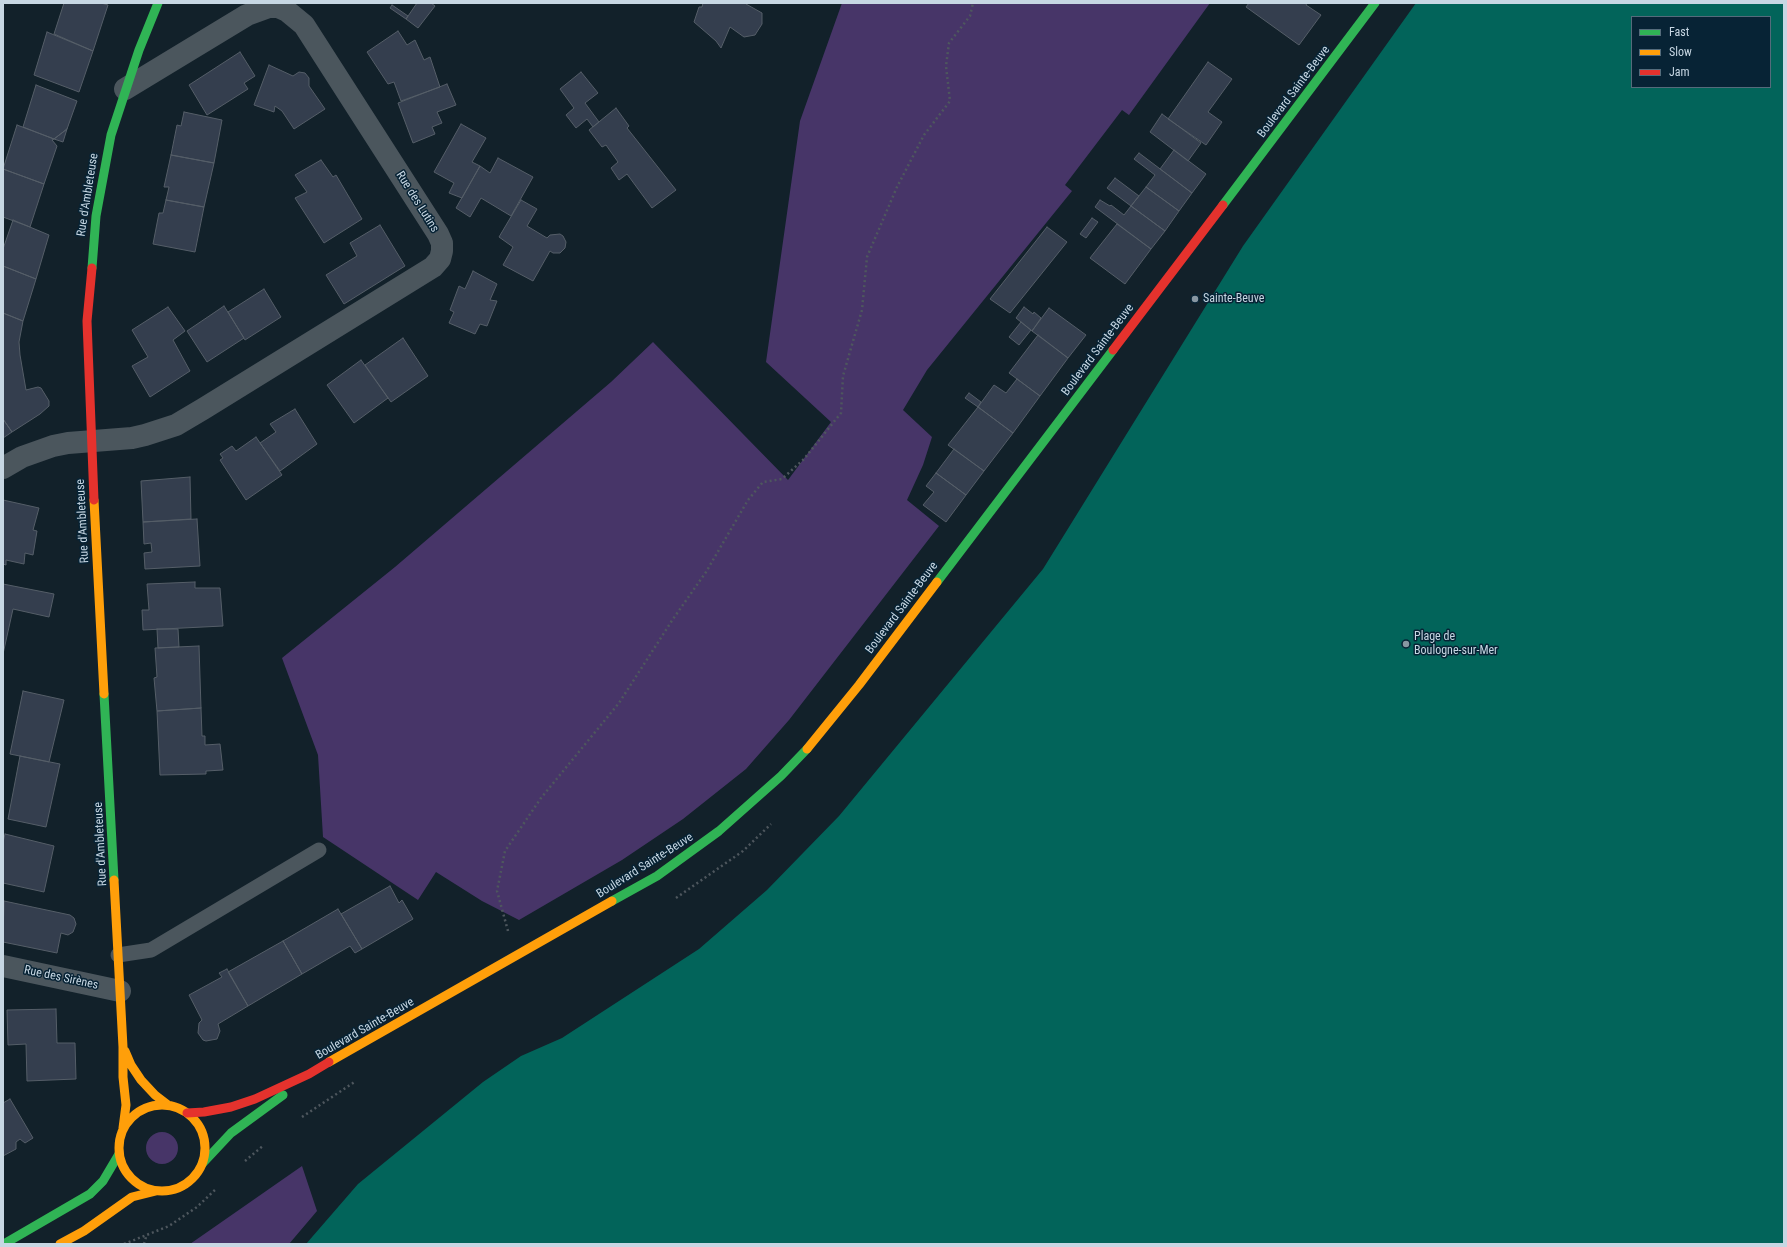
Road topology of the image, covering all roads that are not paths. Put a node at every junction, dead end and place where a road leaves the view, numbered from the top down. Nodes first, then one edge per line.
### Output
1 (158, 3) edge
2 (1375, 3) edge
3 (125, 89) junction
4 (90, 441) junction
5 (3, 468) edge
6 (319, 850) dead end
7 (118, 955) junction
8 (3, 966) edge
9 (120, 991) junction
10 (123, 1046) junction
11 (309, 1074) junction
12 (168, 1105) junction
13 (187, 1113) junction
14 (123, 1128) junction
15 (119, 1154) junction
16 (202, 1164) junction
17 (156, 1191) junction
18 (4, 1244) edge
19 (60, 1244) edge

1 - 3 main road, Rue d'Ambleteuse
2 - 11 main road, Boulevard Sainte-Beuve
3 - 4 main road, Rue d'Ambleteuse
3 - 4 street, Rue des Lutins
4 - 5 street
4 - 7 main road, Rue d'Ambleteuse
6 - 7 lane
7 - 9 main road, Rue d'Ambleteuse
8 - 9 street, Rue des Sirènes
9 - 10 main road, Rue d'Ambleteuse
10 - 12 main road, Rue d'Ambleteuse
10 - 14 main road, Rue d'Ambleteuse
11 - 13 main road, Boulevard Sainte-Beuve
11 - 16 main road, Boulevard Sainte-Beuve
12 - 13 main road
12 - 14 main road
13 - 16 main road
14 - 15 main road
15 - 17 main road
15 - 18 main road
16 - 17 main road
17 - 19 main road

